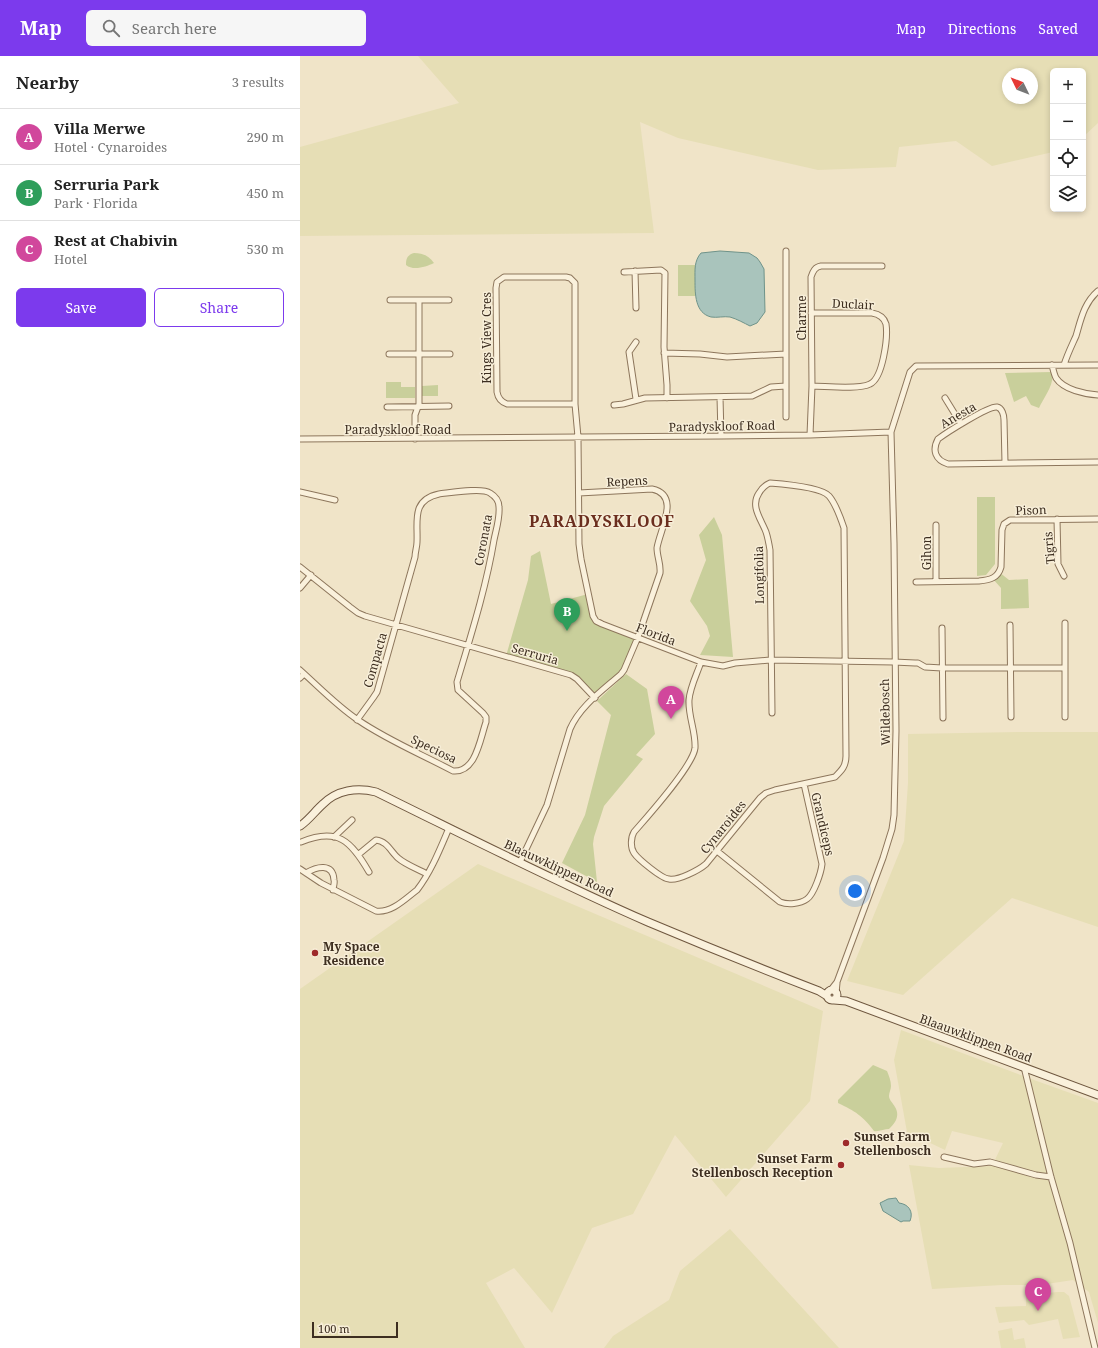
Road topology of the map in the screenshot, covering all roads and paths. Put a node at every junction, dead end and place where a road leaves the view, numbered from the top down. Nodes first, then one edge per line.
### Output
1 (786, 251) dead end
2 (882, 266) dead end
3 (635, 271) junction
4 (624, 272) dead end
5 (1098, 291) edge
6 (390, 300) dead end
7 (419, 300) junction
8 (449, 300) dead end
9 (636, 308) dead end
10 (811, 313) junction
11 (636, 342) dead end
12 (664, 353) junction
13 (389, 354) dead end
14 (418, 354) junction
15 (450, 354) dead end
16 (786, 354) junction
17 (1052, 365) junction
18 (1064, 365) junction
19 (1098, 365) edge
20 (786, 386) junction
21 (812, 386) junction
22 (1098, 395) edge
23 (720, 397) junction
24 (667, 398) junction
25 (945, 398) dead end
26 (636, 399) junction
27 (576, 404) junction
28 (614, 405) dead end
29 (418, 406) junction
30 (449, 406) dead end
31 (387, 407) dead end
32 (786, 417) dead end
33 (961, 424) junction
34 (891, 432) junction
35 (810, 435) junction
36 (721, 436) junction
37 (578, 437) junction
38 (415, 439) junction
39 (300, 440) edge
40 (1098, 462) edge
41 (1005, 463) junction
42 (300, 492) edge
43 (579, 493) junction
44 (335, 500) dead end
45 (1057, 519) junction
46 (1098, 519) edge
47 (936, 525) dead end
48 (300, 566) edge
49 (311, 575) junction
50 (1064, 576) dead end
51 (936, 581) junction
52 (916, 582) dead end
53 (300, 588) edge
54 (1065, 623) dead end
55 (395, 625) junction
56 (1010, 625) dead end
57 (942, 628) dead end
58 (638, 637) junction
59 (468, 645) junction
60 (770, 660) junction
61 (701, 662) junction
62 (845, 662) junction
63 (894, 662) junction
64 (942, 668) junction
65 (1011, 668) junction
66 (1065, 668) junction
67 (302, 672) edge
68 (300, 678) edge
69 (595, 698) junction
70 (772, 713) dead end
71 (1011, 717) dead end
72 (1065, 717) dead end
73 (942, 718) dead end
74 (357, 720) junction
75 (804, 784) junction
76 (352, 820) dead end
77 (300, 826) edge
78 (449, 828) junction
79 (334, 837) junction
80 (301, 842) edge
81 (717, 850) junction
82 (359, 854) junction
83 (520, 862) junction
84 (300, 869) edge
85 (369, 872) dead end
86 (306, 873) junction
87 (427, 874) junction
88 (333, 890) junction
89 (832, 994) junction
90 (1024, 1067) junction
91 (1098, 1095) edge
92 (944, 1157) dead end
93 (1051, 1177) junction
94 (1095, 1348) edge

1 - 16 street
2 - 10 street, Charme
3 - 4 street
3 - 9 street
3 - 12 street
5 - 18 street
6 - 7 street
7 - 8 street
7 - 14 street
10 - 21 street, Charme
10 - 21 street, Duclair
11 - 26 street
12 - 16 street
12 - 24 street
13 - 14 street
14 - 15 street
14 - 29 street
16 - 20 street
17 - 18 street
17 - 22 street
17 - 34 street
18 - 19 street
20 - 23 street
20 - 32 street
21 - 35 street, Charme
23 - 24 street
23 - 36 street
24 - 26 street
25 - 33 street
26 - 28 street
27 - 27 street, Kings View Cres
27 - 37 street, Kings View Cres
29 - 30 street
29 - 31 street
29 - 38 street
33 - 41 street, Anesta
33 - 41 street, Anesta
34 - 35 street, Paradyskloof Road
34 - 63 street, Wildebosch
35 - 36 street, Paradyskloof Road
36 - 37 street, Paradyskloof Road
37 - 38 street, Paradyskloof Road
37 - 43 street, Florida
38 - 39 street, Paradyskloof Road
40 - 41 street, Anesta
42 - 44 street
43 - 58 street, Florida
43 - 58 street, Repens
45 - 46 street, Pison
45 - 50 street, Tigris
45 - 51 street, Pison
47 - 51 street, Gihon
48 - 49 street, Serruria
49 - 53 street
49 - 55 street, Serruria
51 - 52 street, Pison
54 - 66 street
55 - 59 street, Serruria
55 - 59 street, Coronata
55 - 74 street, Compacta
56 - 65 street
57 - 64 street
58 - 61 street, Florida
58 - 69 street, Repens
59 - 69 street, Serruria
59 - 74 street, Speciosa
60 - 61 street, Florida
60 - 62 street, Florida
60 - 62 street, Longifolia
60 - 70 street, Longifolia
61 - 81 street, Cynaroides
62 - 63 street, Florida
62 - 75 street, Cynaroides
63 - 64 street, Florida
63 - 89 street, Wildebosch
64 - 65 street, Florida
64 - 73 street
65 - 66 street, Florida
65 - 71 street
66 - 72 street
67 - 68 street
67 - 74 street, Speciosa
69 - 83 street
75 - 81 street, Cynaroides
75 - 81 street, Grandiceps
76 - 79 street
77 - 78 street, Blaauwklippen Road
78 - 83 street, Blaauwklippen Road
78 - 87 street
79 - 80 street
79 - 82 street
82 - 85 street
82 - 87 street
83 - 89 street, Blaauwklippen Road
84 - 86 street
86 - 88 street
86 - 88 street
87 - 88 street
89 - 90 street, Blaauwklippen Road
90 - 91 street, Blaauwklippen Road
90 - 93 street
92 - 93 street
93 - 94 street

